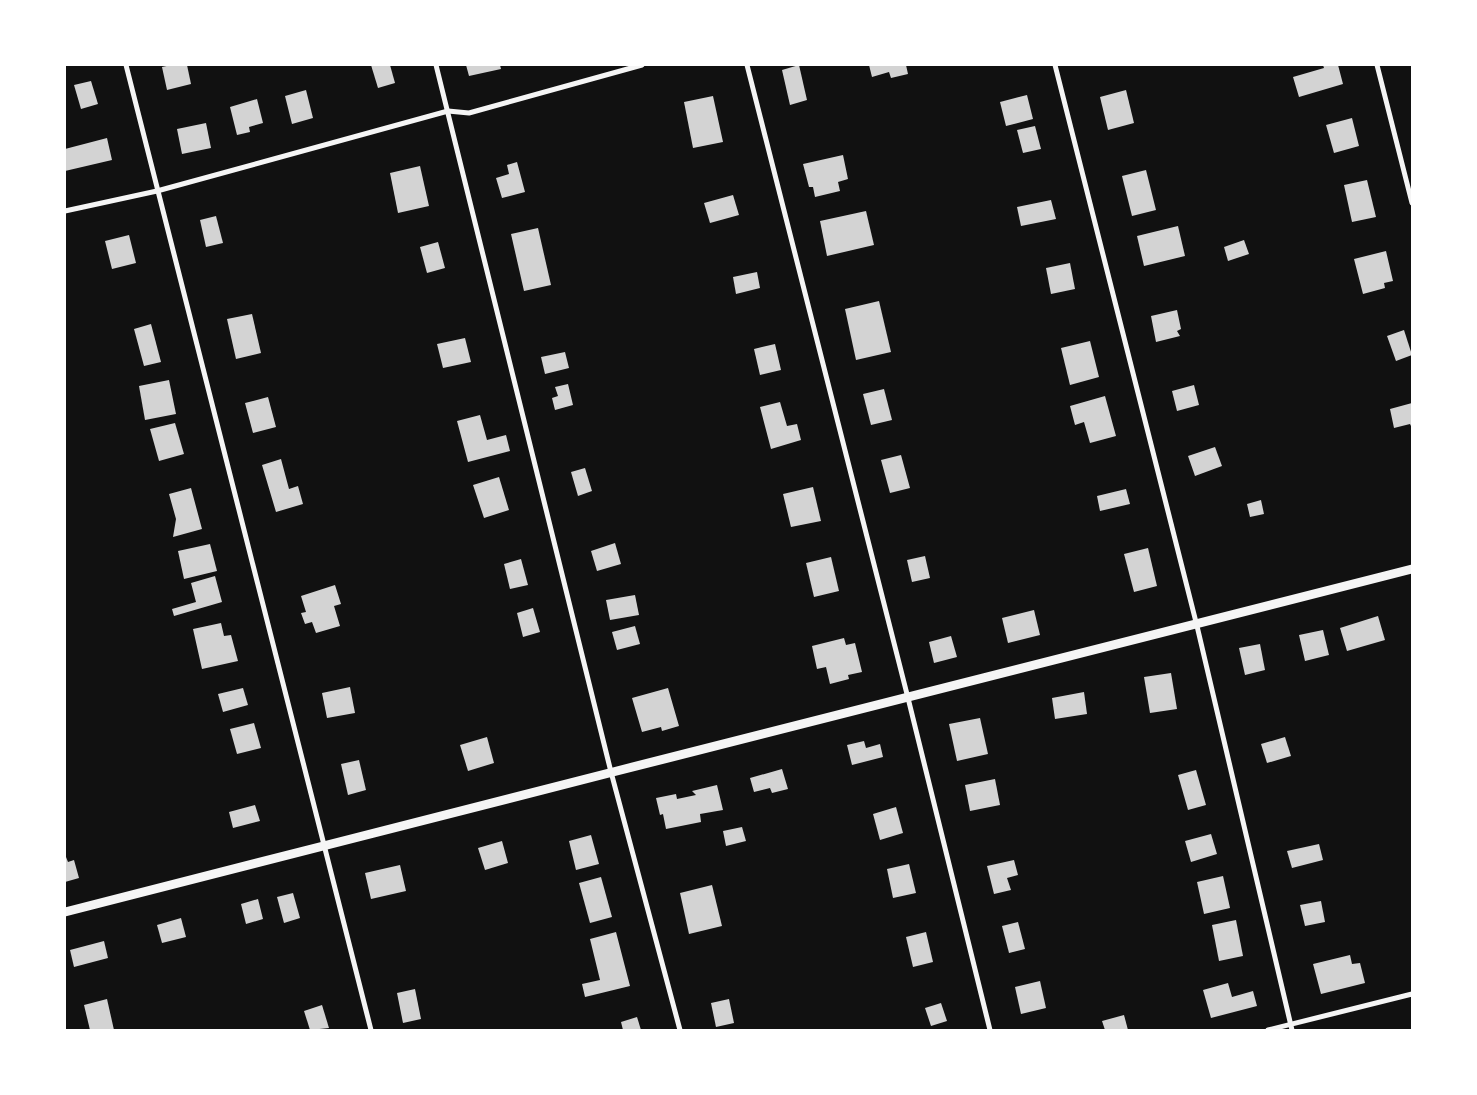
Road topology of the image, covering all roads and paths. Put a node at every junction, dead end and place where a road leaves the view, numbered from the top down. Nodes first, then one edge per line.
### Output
1 (126, 65) edge
2 (436, 65) edge
3 (642, 65) edge
4 (747, 65) edge
5 (1055, 65) edge
6 (1377, 65) edge
7 (448, 110) junction
8 (157, 190) junction
9 (1412, 203) edge
10 (65, 211) edge
11 (1412, 569) edge
12 (1197, 626) junction
13 (908, 698) junction
14 (611, 772) junction
15 (325, 847) junction
16 (65, 912) edge
17 (1412, 994) edge
18 (1291, 1027) edge
19 (371, 1030) edge
20 (680, 1030) edge
21 (990, 1030) edge
22 (1268, 1030) edge

1 - 8 street
2 - 7 street
3 - 7 street
4 - 13 street
5 - 12 street
6 - 9 street
7 - 8 street
7 - 14 street
8 - 10 street
8 - 15 street
11 - 12 street
12 - 13 street
12 - 18 street
13 - 14 street
13 - 21 street
14 - 15 street
14 - 20 street
15 - 16 street
15 - 19 street
17 - 18 street
18 - 22 street

